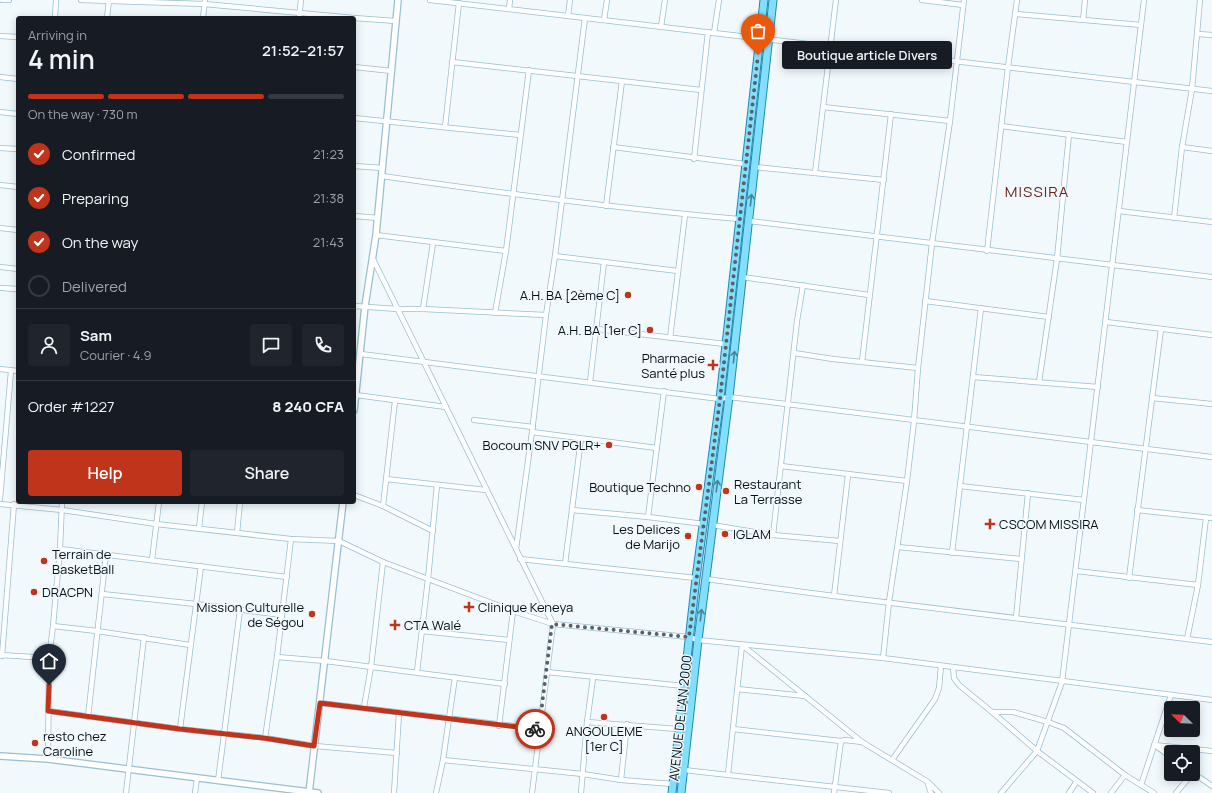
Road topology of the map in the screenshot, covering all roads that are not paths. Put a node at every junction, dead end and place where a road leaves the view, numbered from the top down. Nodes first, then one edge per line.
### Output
1 (2, 0) edge
2 (5, 0) edge
3 (9, 0) edge
4 (56, 0) edge
5 (81, 0) edge
6 (301, 0) edge
7 (398, 0) edge
8 (430, 0) edge
9 (510, 0) edge
10 (570, 0) edge
11 (607, 0) edge
12 (664, 0) edge
13 (719, 0) edge
14 (764, 0) edge
15 (773, 0) edge
16 (836, 0) edge
17 (922, 0) edge
18 (1017, 0) edge
19 (1085, 0) edge
20 (1144, 0) edge
21 (1200, 0) edge
22 (109, 1) edge
23 (205, 2) edge
24 (468, 2) edge
25 (964, 2) edge
26 (459, 3) junction
27 (509, 9) junction
28 (1015, 14) junction
29 (55, 16) edge
30 (107, 16) edge
31 (203, 16) edge
32 (300, 16) edge
33 (568, 16) junction
34 (356, 18) edge
35 (585, 18) junction
36 (604, 20) junction
37 (1083, 20) junction
38 (396, 21) junction
39 (1141, 25) junction
40 (661, 26) junction
41 (708, 32) junction
42 (714, 33) junction
43 (1198, 34) junction
44 (1212, 35) edge
45 (0, 36) edge
46 (16, 37) edge
47 (760, 39) junction
48 (769, 39) junction
49 (830, 46) junction
50 (957, 61) junction
51 (452, 62) junction
52 (356, 67) edge
53 (1008, 67) junction
54 (529, 70) junction
55 (392, 71) junction
56 (578, 76) junction
57 (0, 77) edge
58 (16, 79) edge
59 (622, 81) junction
60 (1134, 82) junction
61 (1192, 89) junction
62 (701, 90) junction
63 (1212, 91) edge
64 (823, 107) junction
65 (0, 112) edge
66 (16, 114) edge
67 (891, 114) junction
68 (356, 118) edge
69 (387, 121) junction
70 (950, 121) junction
71 (1000, 126) junction
72 (445, 128) junction
73 (1069, 134) junction
74 (520, 135) junction
75 (1127, 142) junction
76 (613, 147) junction
77 (1182, 147) junction
78 (0, 148) edge
79 (16, 149) edge
80 (1212, 151) edge
81 (694, 158) junction
82 (746, 164) junction
83 (356, 166) edge
84 (755, 167) junction
85 (383, 168) junction
86 (815, 173) junction
87 (382, 176) junction
88 (884, 180) junction
89 (0, 185) edge
90 (16, 187) edge
91 (513, 194) junction
92 (562, 200) junction
93 (606, 206) junction
94 (1119, 211) junction
95 (685, 215) junction
96 (356, 216) edge
97 (378, 218) junction
98 (1174, 218) junction
99 (739, 219) junction
100 (749, 221) junction
101 (1212, 222) edge
102 (0, 228) edge
103 (16, 230) edge
104 (376, 235) junction
105 (876, 237) junction
106 (433, 243) junction
107 (932, 243) junction
108 (506, 251) junction
109 (987, 251) junction
110 (555, 256) junction
111 (373, 259) junction
112 (1057, 259) junction
113 (604, 262) junction
114 (1112, 266) junction
115 (0, 267) edge
116 (16, 269) edge
117 (678, 271) junction
118 (742, 277) junction
119 (1212, 277) edge
120 (803, 285) junction
121 (0, 288) edge
122 (16, 289) edge
123 (869, 295) junction
124 (925, 301) junction
125 (356, 306) edge
126 (365, 306) junction
127 (981, 308) junction
128 (397, 309) junction
129 (423, 309) junction
130 (495, 313) junction
131 (546, 315) junction
132 (1049, 317) junction
133 (1106, 322) junction
134 (1161, 329) junction
135 (597, 330) junction
136 (1212, 335) edge
137 (670, 338) junction
138 (725, 344) junction
139 (794, 353) junction
140 (361, 354) junction
141 (423, 361) junction
142 (862, 362) junction
143 (918, 368) junction
144 (0, 369) edge
145 (11, 370) junction
146 (16, 371) edge
147 (540, 376) junction
148 (973, 377) junction
149 (590, 382) junction
150 (1039, 382) junction
151 (1098, 388) junction
152 (664, 392) junction
153 (356, 395) joint
154 (729, 397) junction
155 (1152, 398) junction
156 (720, 399) junction
157 (395, 400) junction
158 (1212, 404) edge
159 (788, 405) junction
160 (446, 407) junction
161 (474, 420) dead end
162 (914, 421) junction
163 (967, 427) junction
164 (533, 430) junction
165 (581, 439) junction
166 (1091, 443) junction
167 (656, 448) junction
168 (1145, 450) junction
169 (1212, 457) edge
170 (781, 466) junction
171 (848, 475) junction
172 (386, 479) junction
173 (907, 481) junction
174 (437, 485) junction
175 (960, 486) junction
176 (486, 490) junction
177 (1028, 493) junction
178 (356, 496) edge
179 (0, 499) edge
180 (1084, 500) junction
181 (0, 504) edge
182 (14, 504) junction
183 (62, 504) edge
184 (159, 504) edge
185 (202, 504) edge
186 (240, 504) edge
187 (343, 504) edge
188 (383, 506) junction
189 (62, 510) junction
190 (572, 510) junction
191 (1137, 510) junction
192 (648, 517) junction
193 (1206, 518) junction
194 (1212, 518) edge
195 (156, 524) junction
196 (704, 524) junction
197 (712, 525) junction
198 (199, 528) junction
199 (433, 531) junction
200 (237, 533) junction
201 (773, 535) junction
202 (291, 539) junction
203 (339, 541) junction
204 (840, 542) junction
205 (898, 547) junction
206 (60, 548) junction
207 (516, 549) junction
208 (952, 553) junction
209 (106, 554) junction
210 (520, 559) junction
211 (1021, 559) junction
212 (152, 560) junction
213 (383, 562) junction
214 (565, 564) junction
215 (201, 566) junction
216 (1076, 571) junction
217 (287, 577) junction
218 (696, 578) junction
219 (1128, 578) junction
220 (428, 579) junction
221 (706, 579) junction
222 (1198, 585) junction
223 (102, 594) junction
224 (834, 596) junction
225 (889, 602) junction
226 (196, 604) junction
227 (240, 610) junction
228 (513, 611) junction
229 (282, 614) junction
230 (1016, 618) junction
231 (552, 624) junction
232 (1069, 625) junction
233 (53, 626) junction
234 (97, 631) junction
235 (422, 631) junction
236 (144, 637) junction
237 (689, 637) junction
238 (1187, 639) junction
239 (509, 640) junction
240 (698, 640) junction
241 (1212, 642) edge
242 (190, 645) junction
243 (742, 645) junction
244 (1, 656) edge
245 (277, 657) junction
246 (49, 658) junction
247 (883, 658) junction
248 (324, 661) junction
249 (941, 666) junction
250 (371, 667) junction
251 (953, 667) junction
252 (417, 672) junction
253 (547, 672) junction
254 (455, 677) junction
255 (592, 678) junction
256 (1062, 682) junction
257 (505, 684) junction
258 (684, 686) junction
259 (737, 689) junction
260 (1171, 695) junction
261 (806, 696) junction
262 (1212, 700) edge
263 (320, 703) junction
264 (364, 707) junction
265 (48, 711) junction
266 (992, 712) junction
267 (399, 713) junction
268 (88, 717) junction
269 (448, 719) junction
270 (134, 722) junction
271 (587, 722) junction
272 (1048, 722) junction
273 (626, 724) junction
274 (499, 726) junction
275 (180, 729) junction
276 (678, 729) junction
277 (733, 729) junction
278 (539, 730) junction
279 (225, 734) junction
280 (264, 738) junction
281 (841, 741) junction
282 (862, 742) junction
283 (1154, 745) junction
284 (314, 746) junction
285 (1038, 751) junction
286 (1212, 751) edge
287 (1164, 752) edge
288 (397, 753) junction
289 (0, 756) edge
290 (48, 759) junction
291 (443, 760) junction
292 (892, 760) junction
293 (129, 770) junction
294 (535, 770) junction
295 (684, 770) junction
296 (583, 774) junction
297 (728, 774) junction
298 (1125, 775) junction
299 (196, 778) junction
300 (1200, 778) edge
301 (621, 780) junction
302 (218, 781) junction
303 (1077, 781) junction
304 (1186, 781) edge
305 (928, 782) junction
306 (673, 784) junction
307 (1141, 785) junction
308 (1212, 786) edge
309 (834, 787) junction
310 (309, 792) edge
311 (873, 792) edge
312 (126, 793) edge
313 (195, 793) edge
314 (318, 793) edge
315 (394, 793) edge
316 (436, 793) edge
317 (532, 793) edge
318 (581, 793) edge
319 (672, 793) edge
320 (681, 793) edge
321 (834, 793) edge
322 (889, 793) edge
323 (931, 793) edge
324 (939, 793) edge
325 (1001, 793) edge
326 (1069, 793) edge
327 (1093, 793) edge
328 (1111, 793) edge
329 (1154, 793) edge
330 (1176, 793) edge

1 - 2 street
2 - 3 street
4 - 29 street
5 - 22 street
6 - 32 street
7 - 38 street
8 - 26 street
9 - 27 street
10 - 33 street
11 - 36 street
12 - 40 street
13 - 42 street
14 - 47 main road, AVENUE DE L'AN 2000
15 - 48 main road, AVENUE DE L'AN 2000
16 - 49 street
17 - 25 street
18 - 28 street
19 - 37 street
20 - 39 street
21 - 43 street
22 - 23 street
22 - 30 street
23 - 31 street
23 - 32 street
24 - 26 street
24 - 27 street
25 - 50 street
26 - 51 street
27 - 33 street
28 - 37 street
28 - 53 street
33 - 35 street
34 - 38 street
35 - 36 street
35 - 56 street
36 - 40 street
37 - 39 street
38 - 55 street
39 - 60 street
40 - 41 street
41 - 42 street
41 - 62 street
42 - 47 street
43 - 44 street
43 - 61 street
45 - 46 street
47 - 48 street
47 - 82 main road, AVENUE DE L'AN 2000
48 - 49 street
48 - 84 main road, AVENUE DE L'AN 2000
49 - 50 street
49 - 64 street
50 - 53 street
50 - 70 street
51 - 54 street
51 - 72 street
52 - 55 street
53 - 60 street
53 - 71 street
54 - 56 street
54 - 74 street
55 - 69 street
56 - 59 street
56 - 92 street
57 - 58 street
59 - 62 street
59 - 76 street
60 - 61 street
60 - 75 street
61 - 63 street
61 - 77 street
62 - 81 street
64 - 67 street
64 - 86 street
65 - 66 street
67 - 70 street
67 - 88 street
68 - 69 street
69 - 72 street
69 - 85 street
70 - 107 street
71 - 73 street
71 - 109 street
72 - 74 street
73 - 75 street
73 - 112 street
74 - 91 street
75 - 94 street
76 - 81 street
76 - 93 street
77 - 80 street
77 - 98 street
78 - 79 street
81 - 82 street
82 - 99 main road, AVENUE DE L'AN 2000
83 - 85 street
84 - 86 street
100 -> 84 main road, AVENUE DE L'AN 2000
85 - 87 street
86 - 88 street
87 - 91 street
87 - 97 street
88 - 105 street
89 - 90 street
91 - 92 street
91 - 108 street
92 - 93 street
92 - 110 street
93 - 95 street
94 - 98 street
94 - 114 street
95 - 99 street
95 - 117 street
96 - 97 street
97 - 104 street
98 - 101 street
99 - 138 main road, AVENUE DE L'AN 2000
100 - 105 street
100 - 118 main road, AVENUE DE L'AN 2000
102 - 103 street
104 - 106 street
104 - 111 street
105 - 107 street
105 - 123 street
106 - 108 street
106 - 129 street
107 - 109 street
107 - 124 street
108 - 130 street
109 - 112 street
110 - 113 street
110 - 131 street
111 - 126 street
111 - 128 street
112 - 114 street
112 - 132 street
113 - 117 street
113 - 135 street
114 - 119 street
114 - 133 street
115 - 116 street
117 - 137 street
118 - 120 street
154 -> 118 main road, AVENUE DE L'AN 2000
120 - 123 street
120 - 139 street
121 - 122 street
123 - 142 street
124 - 127 street
124 - 143 street
125 - 126 street
126 - 128 street
126 - 140 street
127 - 132 street
127 - 148 street
128 - 129 street
128 - 141 street
129 - 130 street
130 - 131 street
131 - 147 street
132 - 150 street
133 - 134 street
133 - 151 street
134 - 136 street
134 - 155 street
135 - 137 street
135 - 149 street
137 - 138 street
138 - 156 main road, AVENUE DE L'AN 2000
139 - 142 street
139 - 159 street
140 - 141 street
140 - 153 street
141 - 147 street
141 - 160 street
142 - 143 street
143 - 162 street
144 - 145 street
145 - 146 street
145 - 179 street
147 - 149 street
147 - 164 street
148 - 150 street
148 - 163 street
149 - 152 street
150 - 151 street
151 - 166 street
152 - 156 street
152 - 167 street
153 - 157 street
154 - 156 street
154 - 159 street
197 -> 154 main road, AVENUE DE L'AN 2000
155 - 158 street
155 - 168 street
156 - 196 main road, AVENUE DE L'AN 2000
157 - 160 street
157 - 172 street
159 - 162 street
159 - 170 street
160 - 176 street
161 - 164 street
162 - 163 street
162 - 173 street
163 - 166 street
163 - 175 street
164 - 165 street
164 - 207 street
165 - 167 street
165 - 190 street
166 - 168 street
166 - 180 street
167 - 192 street
168 - 169 street
168 - 191 street
170 - 171 street
170 - 201 street
171 - 173 street
171 - 204 street
172 - 174 street
172 - 188 street
173 - 205 street
174 - 176 street
174 - 199 street
175 - 177 street
175 - 208 street
176 - 207 street
177 - 180 street
177 - 211 street
178 - 188 street
180 - 216 street
181 - 182 street
182 - 189 street
182 - 244 street
183 - 189 street
184 - 195 street
185 - 198 street
186 - 200 street
187 - 203 street
188 - 199 street
189 - 195 street
189 - 206 street
190 - 192 street
190 - 214 street
191 - 193 street
191 - 219 street
192 - 196 street
193 - 194 street
193 - 222 street
195 - 198 street
195 - 212 street
196 - 218 main road, AVENUE DE L'AN 2000
197 - 201 street
197 - 221 main road, AVENUE DE L'AN 2000
198 - 200 street
199 - 220 street
200 - 202 street
201 - 204 street
202 - 203 street
202 - 217 street
203 - 213 street
203 - 248 street
204 - 224 street
205 - 208 street
205 - 225 street
206 - 209 street
206 - 233 street
207 - 210 street
208 - 211 street
209 - 212 street
209 - 223 street
210 - 214 street
210 - 231 street
211 - 230 street
212 - 215 street
213 - 220 street
213 - 250 street
214 - 218 street
215 - 217 street
215 - 226 street
216 - 219 street
216 - 232 street
217 - 229 street
218 - 237 main road, AVENUE DE L'AN 2000
219 - 222 street
220 - 228 street
220 - 235 street
221 - 224 street
240 -> 221 main road, AVENUE DE L'AN 2000
222 - 238 street
223 - 226 street
223 - 234 street
224 - 225 street
225 - 230 street
225 - 247 street
226 - 227 street
226 - 242 street
227 - 229 street
227 - 279 street
228 - 231 street
228 - 239 street
229 - 245 street
230 - 232 street
231 - 237 street
231 - 253 street
232 - 238 street
232 - 256 street
233 - 234 street
233 - 246 street
234 - 236 street
234 - 268 street
235 - 239 street
235 - 252 street
236 - 242 street
236 - 270 street
237 - 240 street
237 - 258 main road, AVENUE DE L'AN 2000
238 - 241 street
239 - 257 street
240 - 243 street
240 - 295 main road, AVENUE DE L'AN 2000
242 - 275 street
243 - 247 street
243 - 259 street
243 - 261 street
244 - 246 street
245 - 248 street
245 - 280 street
246 - 265 street
247 - 249 street
248 - 250 street
248 - 263 street
249 - 251 street
249 - 292 street
250 - 252 street
250 - 264 street
251 - 256 street
251 - 266 street
252 - 254 street
253 - 255 street
253 - 278 street
254 - 257 street
254 - 269 street
255 - 258 street
255 - 271 street
256 - 260 street
256 - 272 street
257 - 274 street
258 - 276 main road, AVENUE DE L'AN 2000
259 - 261 street
259 - 277 street
260 - 262 street
260 - 283 street
261 - 282 street
263 - 264 street
263 - 284 street
264 - 267 street
265 - 268 street
265 - 290 street
266 - 272 street
266 - 285 street
267 - 269 street
267 - 288 street
268 - 270 street
269 - 274 street
269 - 291 street
270 - 275 street
270 - 293 street
271 - 273 street
271 - 296 street
272 - 285 street
272 - 298 street
273 - 276 street
273 - 301 street
274 - 278 street
275 - 279 street
276 - 306 main road, AVENUE DE L'AN 2000
277 - 281 street
277 - 297 street
278 - 294 street
279 - 280 street
279 - 302 street
280 - 284 street
281 - 282 street
281 - 309 street
282 - 292 street
283 - 286 street
283 - 287 street
283 - 307 street
284 - 288 street
284 - 310 street
285 - 303 street
285 - 325 street
288 - 315 street
289 - 290 street
290 - 293 street
291 - 294 street
291 - 316 street
292 - 305 street
293 - 299 street
293 - 312 street
294 - 296 street
294 - 317 street
295 - 297 street
295 - 320 main road, AVENUE DE L'AN 2000
296 - 301 street
296 - 318 street
297 - 309 street
298 - 307 street
298 - 328 street
299 - 302 street
299 - 313 street
300 - 308 street
301 - 306 street
302 - 310 street
303 - 326 street
303 - 327 street
304 - 330 street
305 - 323 street
305 - 324 street
306 - 319 main road, AVENUE DE L'AN 2000
307 - 329 street
309 - 311 street
309 - 321 street
310 - 314 street
311 - 322 street

